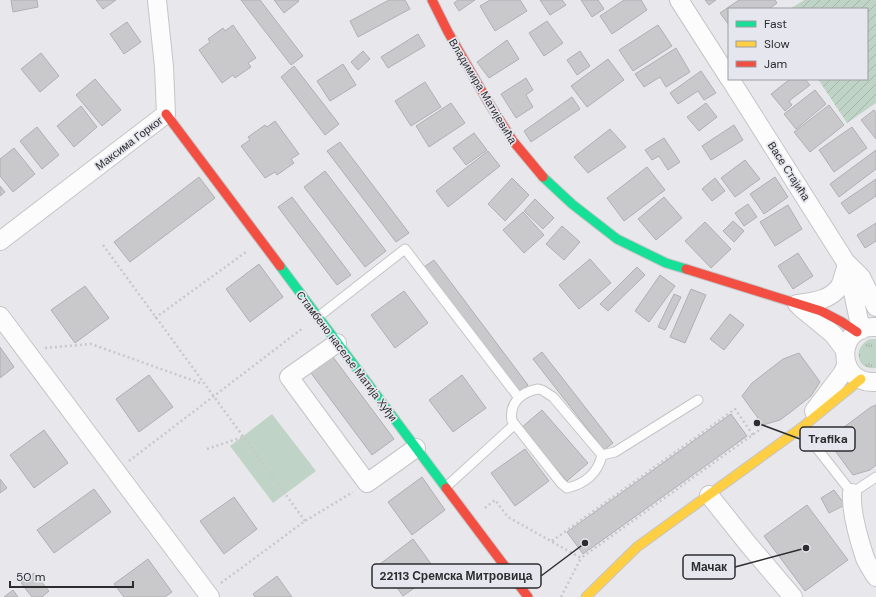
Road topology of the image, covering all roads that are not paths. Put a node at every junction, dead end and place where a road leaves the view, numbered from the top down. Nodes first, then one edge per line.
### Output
1 (157, 0) edge
2 (432, 0) edge
3 (679, 0) edge
4 (728, 77) edge
5 (730, 80) edge
6 (166, 114) junction
7 (0, 241) edge
8 (847, 264) junction
9 (796, 304) junction
10 (876, 307) edge
11 (0, 316) edge
12 (318, 317) junction
13 (864, 330) edge
14 (337, 343) junction
15 (846, 357) junction
16 (868, 380) edge
17 (519, 398) junction
18 (698, 400) dead end
19 (514, 425) junction
20 (801, 428) junction
21 (416, 448) junction
22 (602, 455) junction
23 (876, 477) edge
24 (446, 487) junction
25 (852, 493) junction
26 (709, 494) junction
27 (876, 577) edge
28 (208, 595) edge
29 (528, 597) edge
30 (586, 597) edge
31 (793, 597) edge

1 - 6 street, Максима Горког
2 - 9 street, Владимира Матијевића
3 - 4 street, Васе Стајића
5 - 8 street, Васе Стајића
6 - 7 street, Максима Горког
6 - 12 street, Стамбено насеље Матија Хуђи
8 - 9 street
8 - 10 street, Васе Стајића
8 - 13 street, Васе Стајића
9 - 13 street, Владимира Матијевића
9 - 15 street, Владимира Матијевића
11 - 28 street
12 - 14 street, Стамбено насеље Матија Хуђи
12 - 17 lane
13 - 15 street
14 - 21 street, Стамбено насеље Матија Хуђи
14 - 21 street
15 - 16 street, Владимира Матијевића
15 - 20 street
16 - 20 street
17 - 19 lane
17 - 22 lane
18 - 22 lane
19 - 22 lane
19 - 24 lane
20 - 25 lane
20 - 26 street
21 - 24 street, Стамбено насеље Матија Хуђи
23 - 25 lane
24 - 29 street, Стамбено насеље Матија Хуђи
25 - 27 street
26 - 30 street
26 - 31 street

